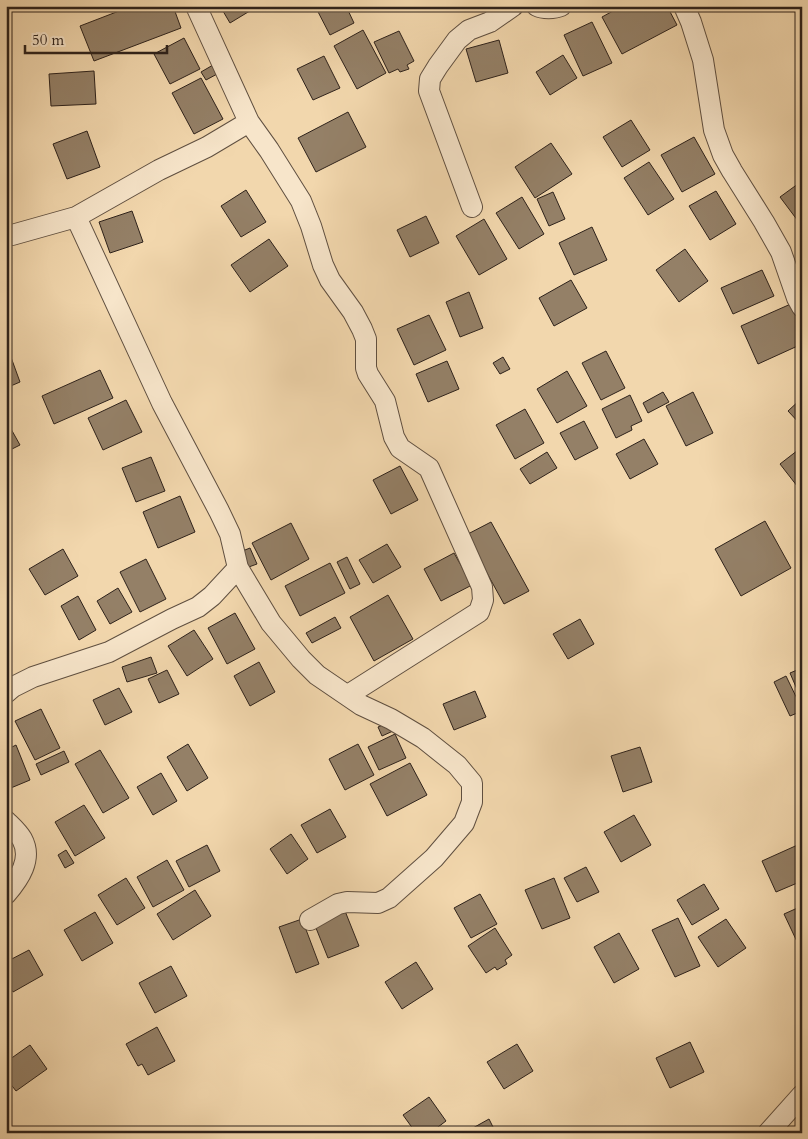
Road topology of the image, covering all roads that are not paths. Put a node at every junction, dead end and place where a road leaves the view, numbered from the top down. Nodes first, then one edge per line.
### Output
1 (196, 6) edge
2 (513, 6) edge
3 (537, 6) edge
4 (561, 6) edge
5 (684, 6) edge
6 (250, 122) junction
7 (472, 207) dead end
8 (76, 217) junction
9 (6, 235) edge
10 (802, 307) edge
11 (238, 568) junction
12 (6, 693) edge
13 (348, 695) junction
14 (6, 820) edge
15 (6, 894) edge
16 (310, 920) dead end
17 (802, 1095) edge
18 (768, 1133) edge

1 - 6 street
2 - 7 street
3 - 4 street
5 - 10 street
6 - 8 street
6 - 13 street
8 - 9 street
8 - 11 street
11 - 12 street
11 - 13 street
13 - 16 street
14 - 15 street
17 - 18 street

